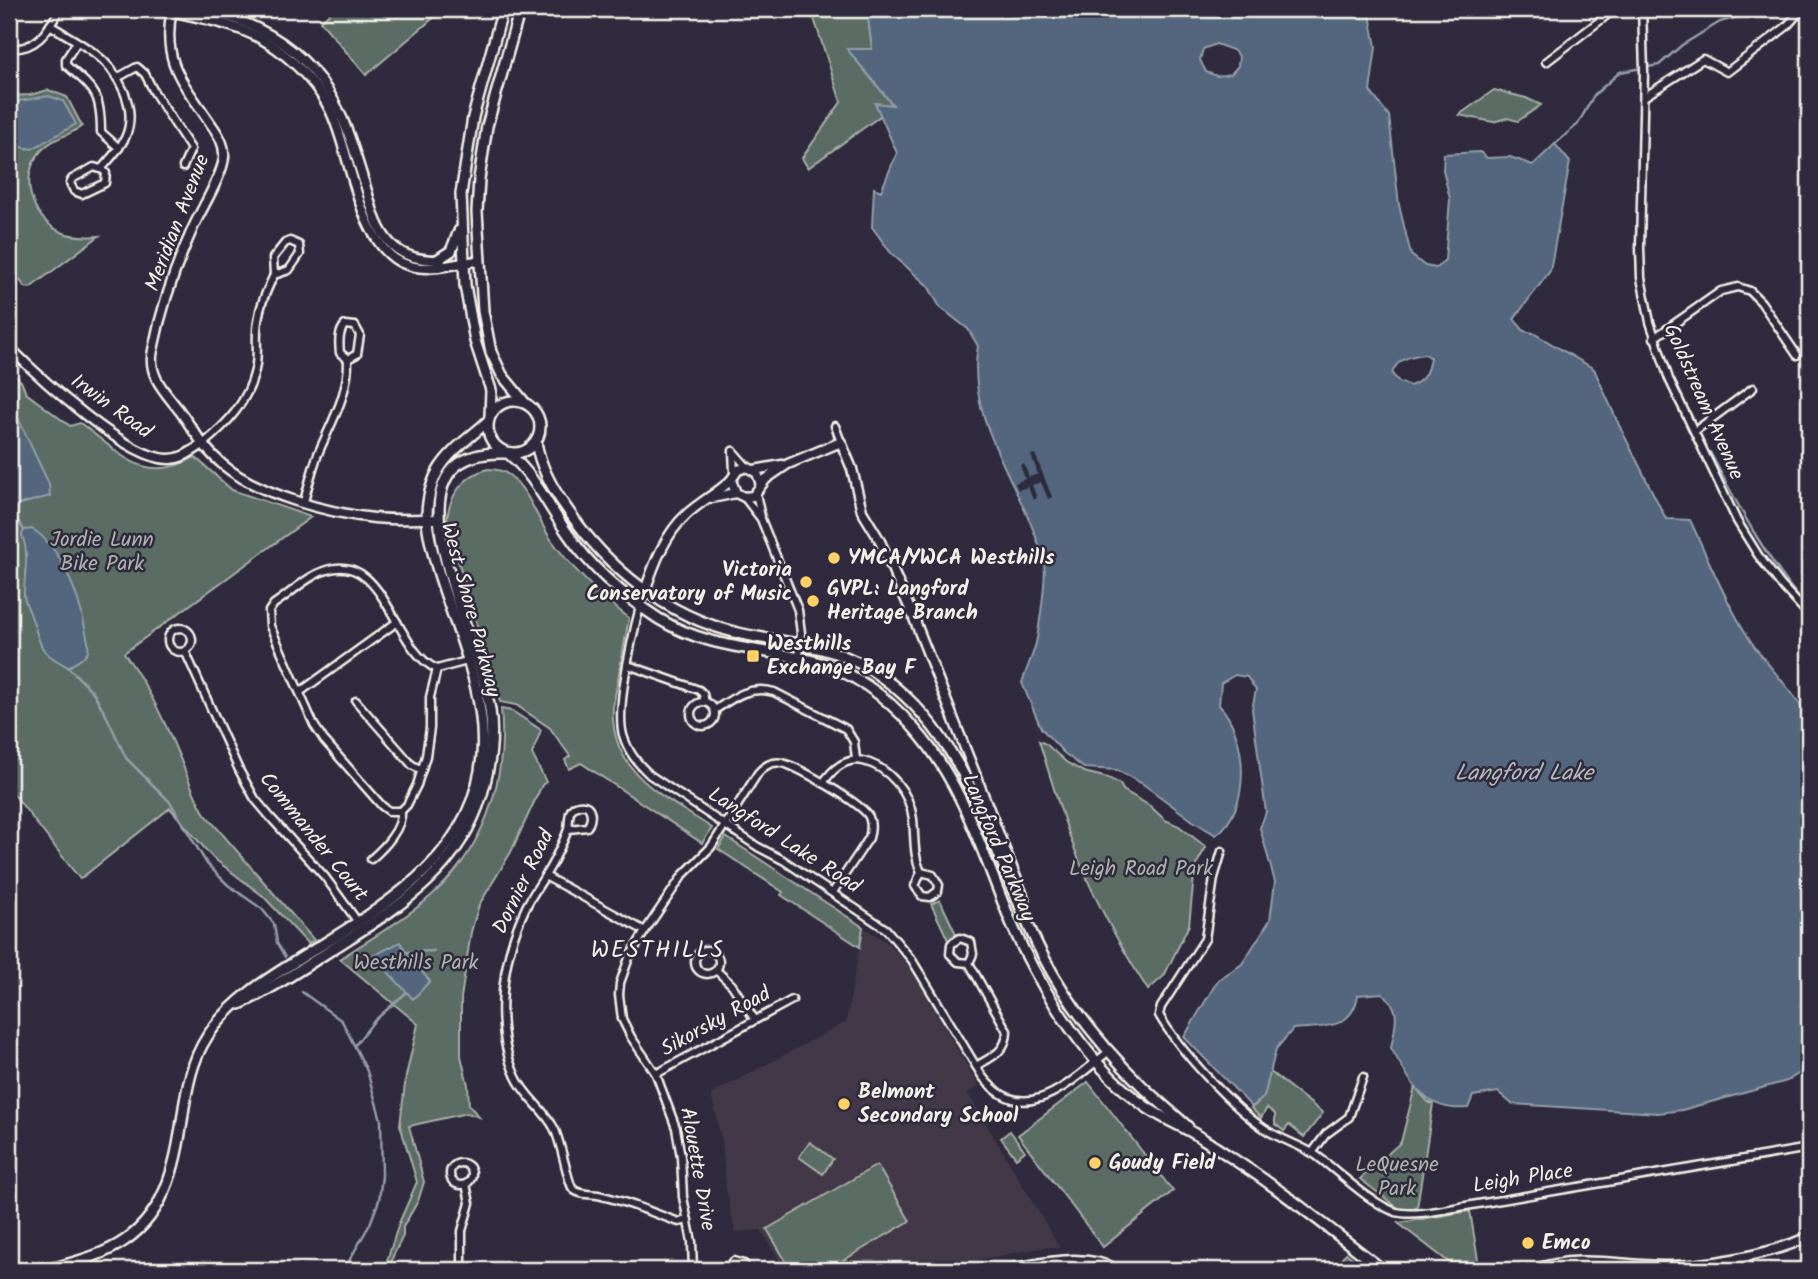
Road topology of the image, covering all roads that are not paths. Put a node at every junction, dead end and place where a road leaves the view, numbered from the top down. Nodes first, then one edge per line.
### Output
1 (60, 9) edge
2 (201, 9) edge
3 (503, 9) edge
4 (520, 9) edge
5 (1615, 9) edge
6 (1642, 9) edge
7 (1802, 9) edge
8 (169, 10) edge
9 (50, 26) junction
10 (77, 41) junction
11 (9, 48) edge
12 (1546, 62) dead end
13 (117, 78) junction
14 (1644, 97) junction
15 (119, 148) junction
16 (183, 167) dead end
17 (101, 169) junction
18 (461, 226) junction
19 (437, 260) junction
20 (478, 261) junction
21 (458, 263) junction
22 (274, 275) junction
23 (1654, 338) junction
24 (9, 347) edge
25 (1797, 355) dead end
26 (348, 359) junction
27 (1753, 388) dead end
28 (524, 403) junction
29 (489, 419) junction
30 (835, 426) dead end
31 (1695, 431) junction
32 (536, 442) junction
33 (841, 442) junction
34 (203, 444) junction
35 (507, 453) junction
36 (788, 464) junction
37 (751, 469) junction
38 (733, 476) junction
39 (758, 489) junction
40 (740, 495) junction
41 (709, 499) junction
42 (304, 502) junction
43 (427, 519) junction
44 (438, 519) junction
45 (761, 519) junction
46 (645, 591) junction
47 (640, 606) junction
48 (1809, 615) edge
49 (397, 622) junction
50 (800, 643) junction
51 (185, 651) dead end
52 (799, 658) junction
53 (471, 660) junction
54 (628, 665) junction
55 (437, 669) junction
56 (300, 692) junction
57 (356, 701) dead end
58 (705, 702) junction
59 (715, 710) junction
60 (856, 760) junction
61 (422, 770) junction
62 (822, 783) junction
63 (401, 811) junction
64 (724, 825) junction
65 (569, 829) junction
66 (1223, 851) dead end
67 (371, 859) dead end
68 (921, 872) dead end
69 (545, 876) junction
70 (832, 892) junction
71 (360, 925) junction
72 (1029, 926) junction
73 (646, 931) junction
74 (969, 963) junction
75 (716, 970) dead end
76 (792, 1000) dead end
77 (755, 1020) junction
78 (1108, 1052) junction
79 (1096, 1061) junction
80 (976, 1066) junction
81 (656, 1074) junction
82 (1363, 1077) dead end
83 (1195, 1133) junction
84 (1809, 1148) edge
85 (1312, 1153) junction
86 (466, 1184) dead end
87 (688, 1220) junction
88 (1809, 1236) edge
89 (1678, 1268) edge
90 (48, 1270) edge
91 (462, 1270) edge
92 (693, 1270) edge
93 (726, 1270) edge
94 (747, 1270) edge
95 (1004, 1270) edge
96 (1116, 1270) edge
97 (1383, 1270) edge
98 (1533, 1270) edge

1 - 9 street
2 - 19 street
3 - 18 main road
4 - 20 main road
5 - 12 street
6 - 14 street, Goldstream Avenue
7 - 14 street
8 - 21 street
8 - 34 street, Meridian Avenue
9 - 10 street
9 - 11 street
10 - 13 street
10 - 15 street
13 - 15 street
13 - 16 street
14 - 23 street, Goldstream Avenue
15 - 17 street
17 - 17 street
18 - 19 main road
18 - 21 main road
19 - 21 street
20 - 21 street
20 - 28 main road
21 - 29 main road
22 - 22 street
22 - 34 street
23 - 25 street
23 - 31 street, Goldstream Avenue
24 - 34 street, Irwin Road
26 - 26 street
26 - 42 street
27 - 31 street
28 - 29 main road
28 - 32 main road
29 - 35 main road
29 - 43 main road, West Shore Parkway
30 - 33 street
31 - 48 street, Goldstream Avenue
32 - 35 main road
32 - 46 main road, Langford Parkway
33 - 36 street
33 - 72 street
34 - 42 street, Meridian Avenue
35 - 44 main road, West Shore Parkway
35 - 47 main road, Langford Parkway
36 - 37 street
36 - 39 street
37 - 38 street
37 - 38 street
37 - 39 street
38 - 40 street
38 - 41 street, Langford Lake Road
39 - 40 street
39 - 45 street
40 - 41 street, Langford Lake Road
40 - 45 street
41 - 46 street, Langford Lake Road
42 - 43 street, Meridian Avenue
43 - 44 street, Meridian Avenue
43 - 53 main road, West Shore Parkway
44 - 53 main road, West Shore Parkway
45 - 50 street
46 - 47 street, Langford Lake Road
46 - 50 main road, Langford Parkway
47 - 52 main road, Langford Parkway
47 - 54 street, Langford Lake Road
49 - 55 street
49 - 56 street
49 - 56 street
50 - 52 street
50 - 72 main road, Langford Parkway
51 - 71 street, Commander Court
52 - 79 main road, Langford Parkway
53 - 55 street
53 - 71 main road, West Shore Parkway
54 - 58 street
54 - 64 street, Langford Lake Road
55 - 61 street
56 - 63 street
57 - 61 street
58 - 59 street
58 - 59 street
59 - 60 street
60 - 62 street
60 - 68 street
61 - 63 street
62 - 64 street, Alouette Drive
62 - 70 street
63 - 67 street
64 - 70 street, Langford Lake Road
64 - 73 street, Alouette Drive
65 - 65 street, Dornier Road
65 - 69 street, Dornier Road
66 - 85 street, Leigh Place
69 - 73 street
69 - 87 street, Dornier Road
70 - 80 street, Langford Lake Road
71 - 90 main road, West Shore Parkway
72 - 78 main road, Langford Parkway
73 - 81 street, Alouette Drive
74 - 74 street
74 - 80 street
75 - 77 street
76 - 77 street, Sikorsky Road
77 - 81 street, Sikorsky Road
78 - 79 street, Langford Lake Road
78 - 83 main road, Langford Parkway
79 - 80 street, Langford Lake Road
79 - 83 main road, Langford Parkway
81 - 87 street, Alouette Drive
82 - 85 street
83 - 97 main road, Langford Parkway
84 - 85 street, Leigh Place
86 - 91 street
87 - 92 street, Alouette Drive
88 - 89 street
89 - 98 street
93 - 94 street
95 - 96 street

